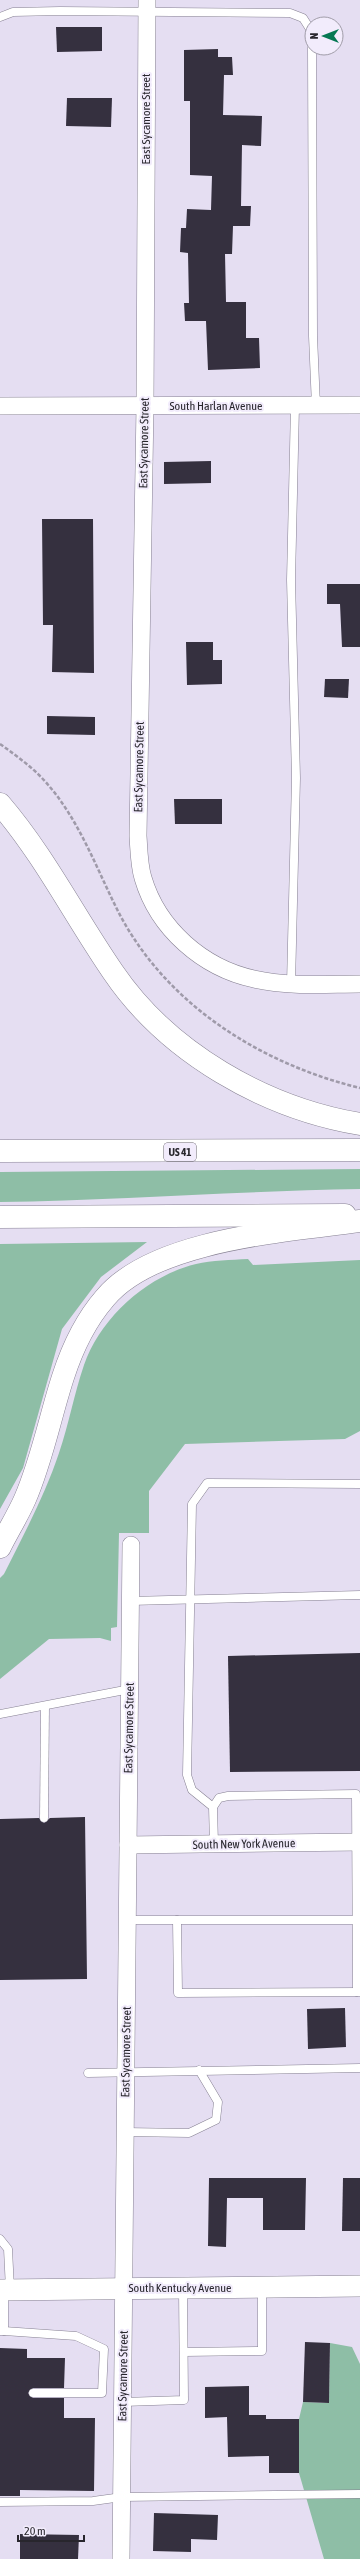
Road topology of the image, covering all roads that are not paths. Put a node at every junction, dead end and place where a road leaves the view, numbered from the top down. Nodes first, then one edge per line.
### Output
1 (147, 6) edge
2 (0, 18) edge
3 (304, 20) edge
4 (312, 56) edge
5 (360, 405) edge
6 (0, 406) edge
7 (145, 406) junction
8 (295, 406) junction
9 (316, 406) junction
10 (0, 804) edge
11 (291, 984) junction
12 (360, 984) edge
13 (360, 1124) edge
14 (360, 1150) edge
15 (0, 1151) edge
16 (360, 1215) edge
17 (0, 1217) edge
18 (360, 1221) edge
19 (360, 1484) edge
20 (131, 1545) dead end
21 (0, 1547) edge
22 (360, 1595) edge
23 (130, 1601) junction
24 (190, 1601) junction
25 (130, 1690) junction
26 (45, 1706) junction
27 (0, 1714) edge
28 (358, 1794) edge
29 (213, 1807) junction
30 (44, 1818) dead end
31 (357, 1842) edge
32 (214, 1844) junction
33 (128, 1845) junction
34 (127, 1920) junction
35 (177, 1920) junction
36 (358, 1920) edge
37 (358, 1992) edge
38 (360, 2068) edge
39 (199, 2070) junction
40 (126, 2071) junction
41 (88, 2073) dead end
42 (125, 2132) junction
43 (0, 2239) edge
44 (360, 2286) edge
45 (262, 2287) junction
46 (124, 2288) junction
47 (182, 2288) junction
48 (5, 2290) edge
49 (2, 2331) edge
50 (184, 2352) junction
51 (33, 2393) dead end
52 (123, 2402) junction
53 (360, 2494) edge
54 (122, 2497) junction
55 (0, 2502) edge
56 (121, 2559) edge

1 - 2 lane
1 - 3 lane
1 - 7 street, East Sycamore Street
4 - 9 lane
5 - 9 street, South Harlan Avenue
6 - 7 street, South Harlan Avenue
7 - 8 street, South Harlan Avenue
7 - 11 street, East Sycamore Street
8 - 9 street, South Harlan Avenue
8 - 11 lane
10 - 13 highway
11 - 12 street, East Sycamore Street
14 - 15 highway, US 41
16 - 17 highway
18 - 21 highway
19 - 24 lane
20 - 23 street, East Sycamore Street
22 - 24 lane
23 - 24 lane
23 - 25 street, East Sycamore Street
24 - 29 lane
25 - 26 lane
25 - 33 street, East Sycamore Street
26 - 27 lane
26 - 30 lane
28 - 29 lane
28 - 31 lane
29 - 32 lane
31 - 32 street, South New York Avenue
31 - 36 lane
32 - 33 street, South New York Avenue
33 - 34 street, East Sycamore Street
34 - 35 lane
34 - 40 street, East Sycamore Street
35 - 36 lane
35 - 37 lane
36 - 37 lane
38 - 39 lane
39 - 40 lane
39 - 42 lane
40 - 41 lane
40 - 42 street, East Sycamore Street
42 - 46 street, East Sycamore Street
43 - 48 lane
44 - 45 street, South Kentucky Avenue
45 - 47 street, South Kentucky Avenue
45 - 50 lane
46 - 47 street, South Kentucky Avenue
46 - 48 street, South Kentucky Avenue
46 - 52 street, East Sycamore Street
47 - 50 lane
48 - 49 lane
49 - 51 lane
50 - 52 lane
52 - 54 street, East Sycamore Street
53 - 54 lane
54 - 55 lane
54 - 56 street, East Sycamore Street

